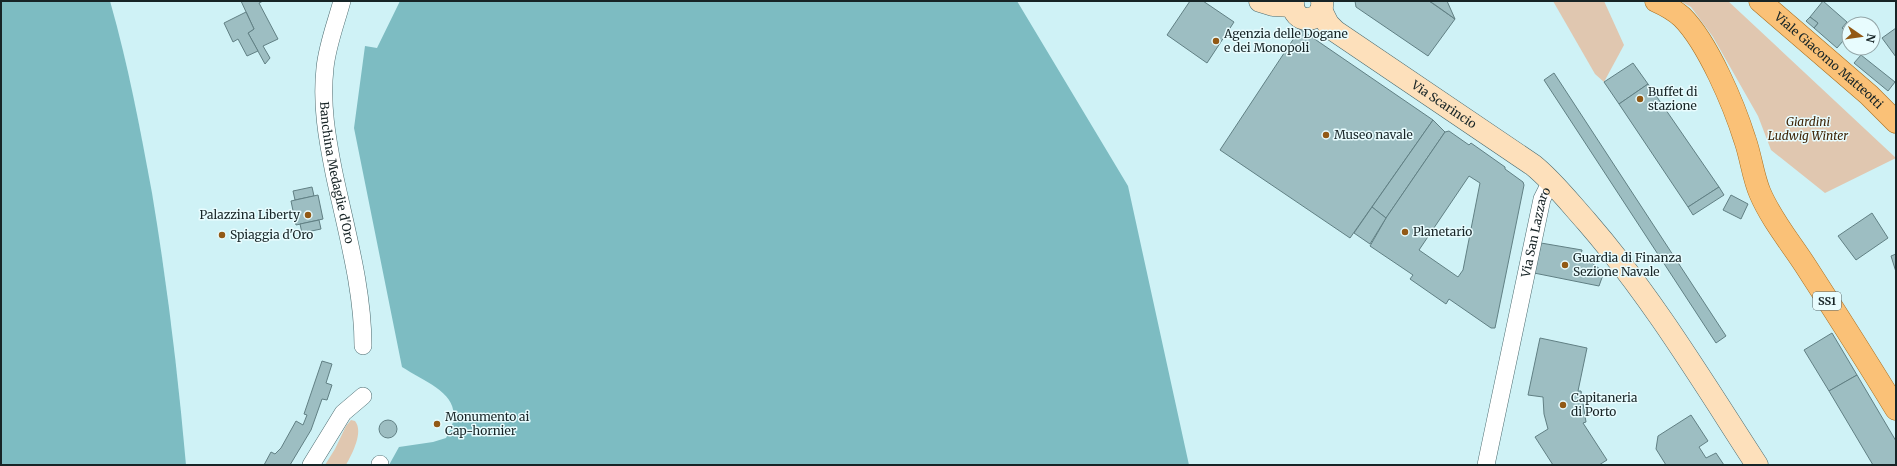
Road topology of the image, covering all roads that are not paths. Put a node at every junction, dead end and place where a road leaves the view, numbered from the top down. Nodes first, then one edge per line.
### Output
1 (342, 1) edge
2 (1260, 1) edge
3 (1656, 1) edge
4 (1760, 1) edge
5 (1293, 4) edge
6 (1318, 10) edge
7 (1896, 122) edge
8 (1551, 181) junction
9 (363, 346) dead end
10 (363, 396) dead end
11 (1896, 409) edge
12 (311, 465) edge
13 (1486, 465) edge
14 (1757, 465) edge

1 - 9 street, Banchina Medaglie d'Oro
2 - 5 street
3 - 11 main road, SS1
4 - 7 main road, Viale Giacomo Matteotti
5 - 6 street
6 - 8 street, Via Scarincio
8 - 13 street, Via San Lazzaro
8 - 14 street, Via San Lazzaro
10 - 12 street

